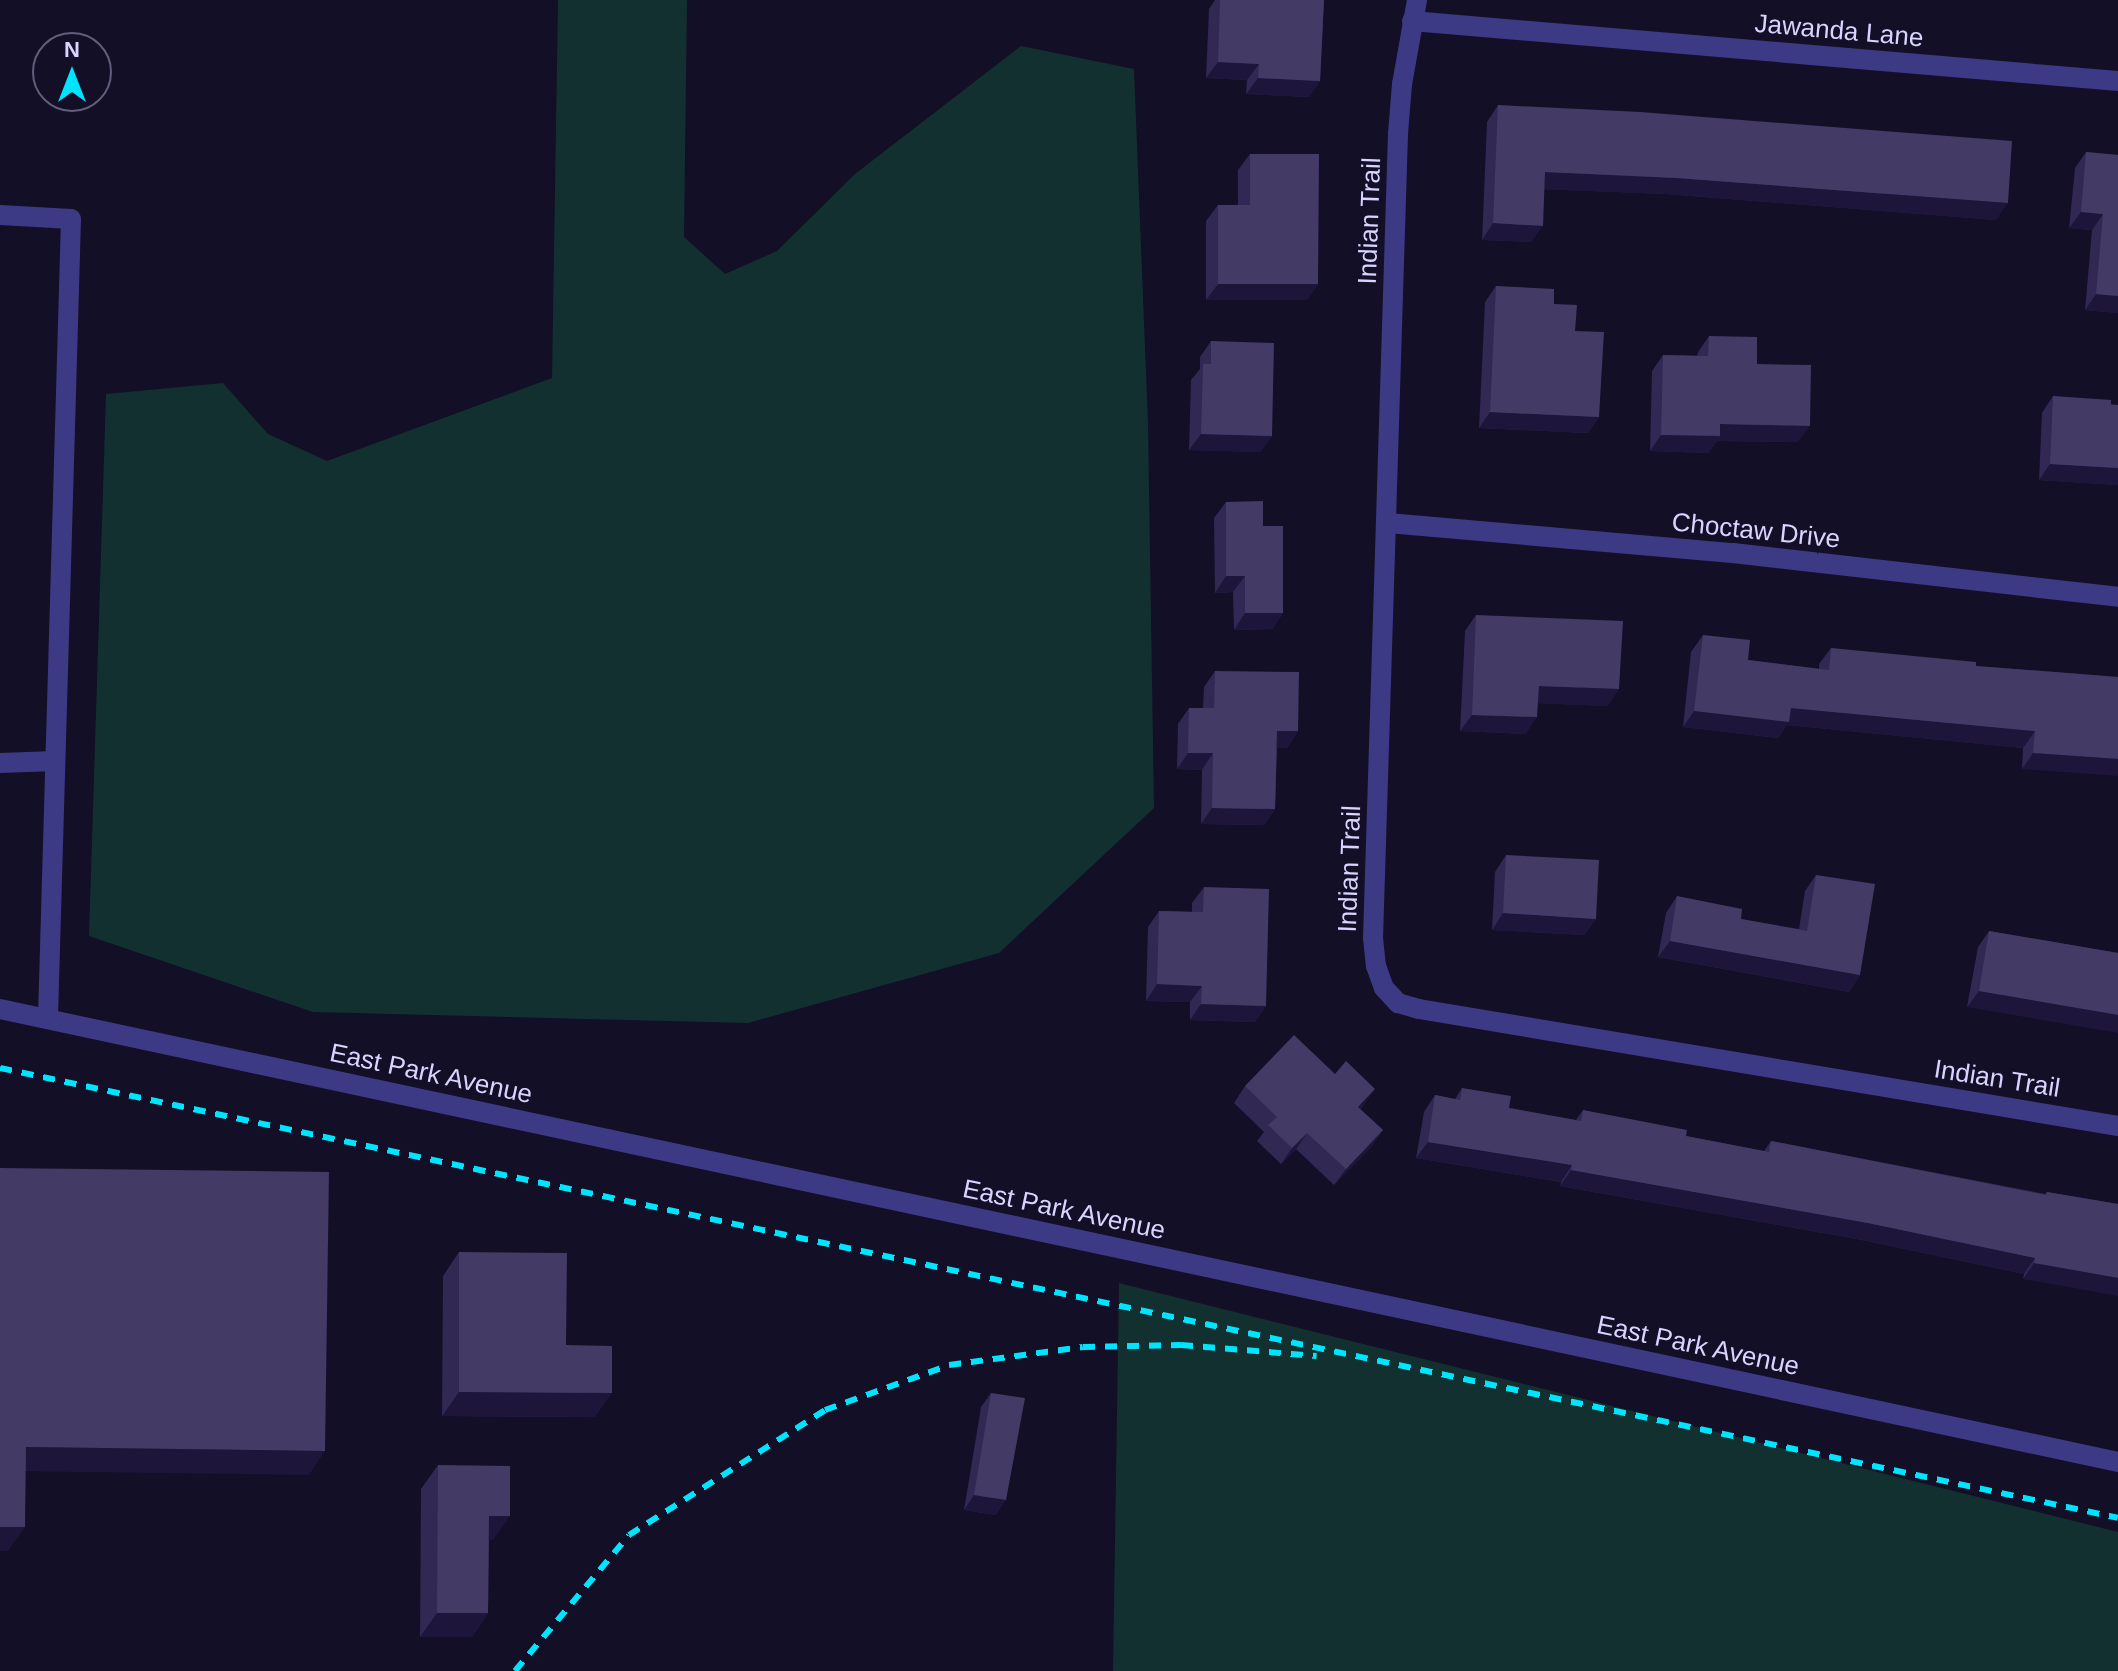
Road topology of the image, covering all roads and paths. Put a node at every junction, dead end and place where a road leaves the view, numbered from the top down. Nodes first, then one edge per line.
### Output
1 (1417, 0) edge
2 (1412, 21) junction
3 (2118, 81) edge
4 (0, 215) edge
5 (1388, 523) junction
6 (2118, 597) edge
7 (55, 761) junction
8 (0, 763) edge
9 (0, 1009) edge
10 (48, 1019) junction
11 (2118, 1126) edge
12 (2118, 1462) edge

1 - 2 street, Indian Trail
2 - 3 street, Jawanda Lane
2 - 5 street, Indian Trail
4 - 7 street
5 - 6 street, Choctaw Drive
5 - 11 street, Indian Trail
7 - 8 street
7 - 10 street
9 - 10 street, East Park Avenue
10 - 12 street, East Park Avenue

